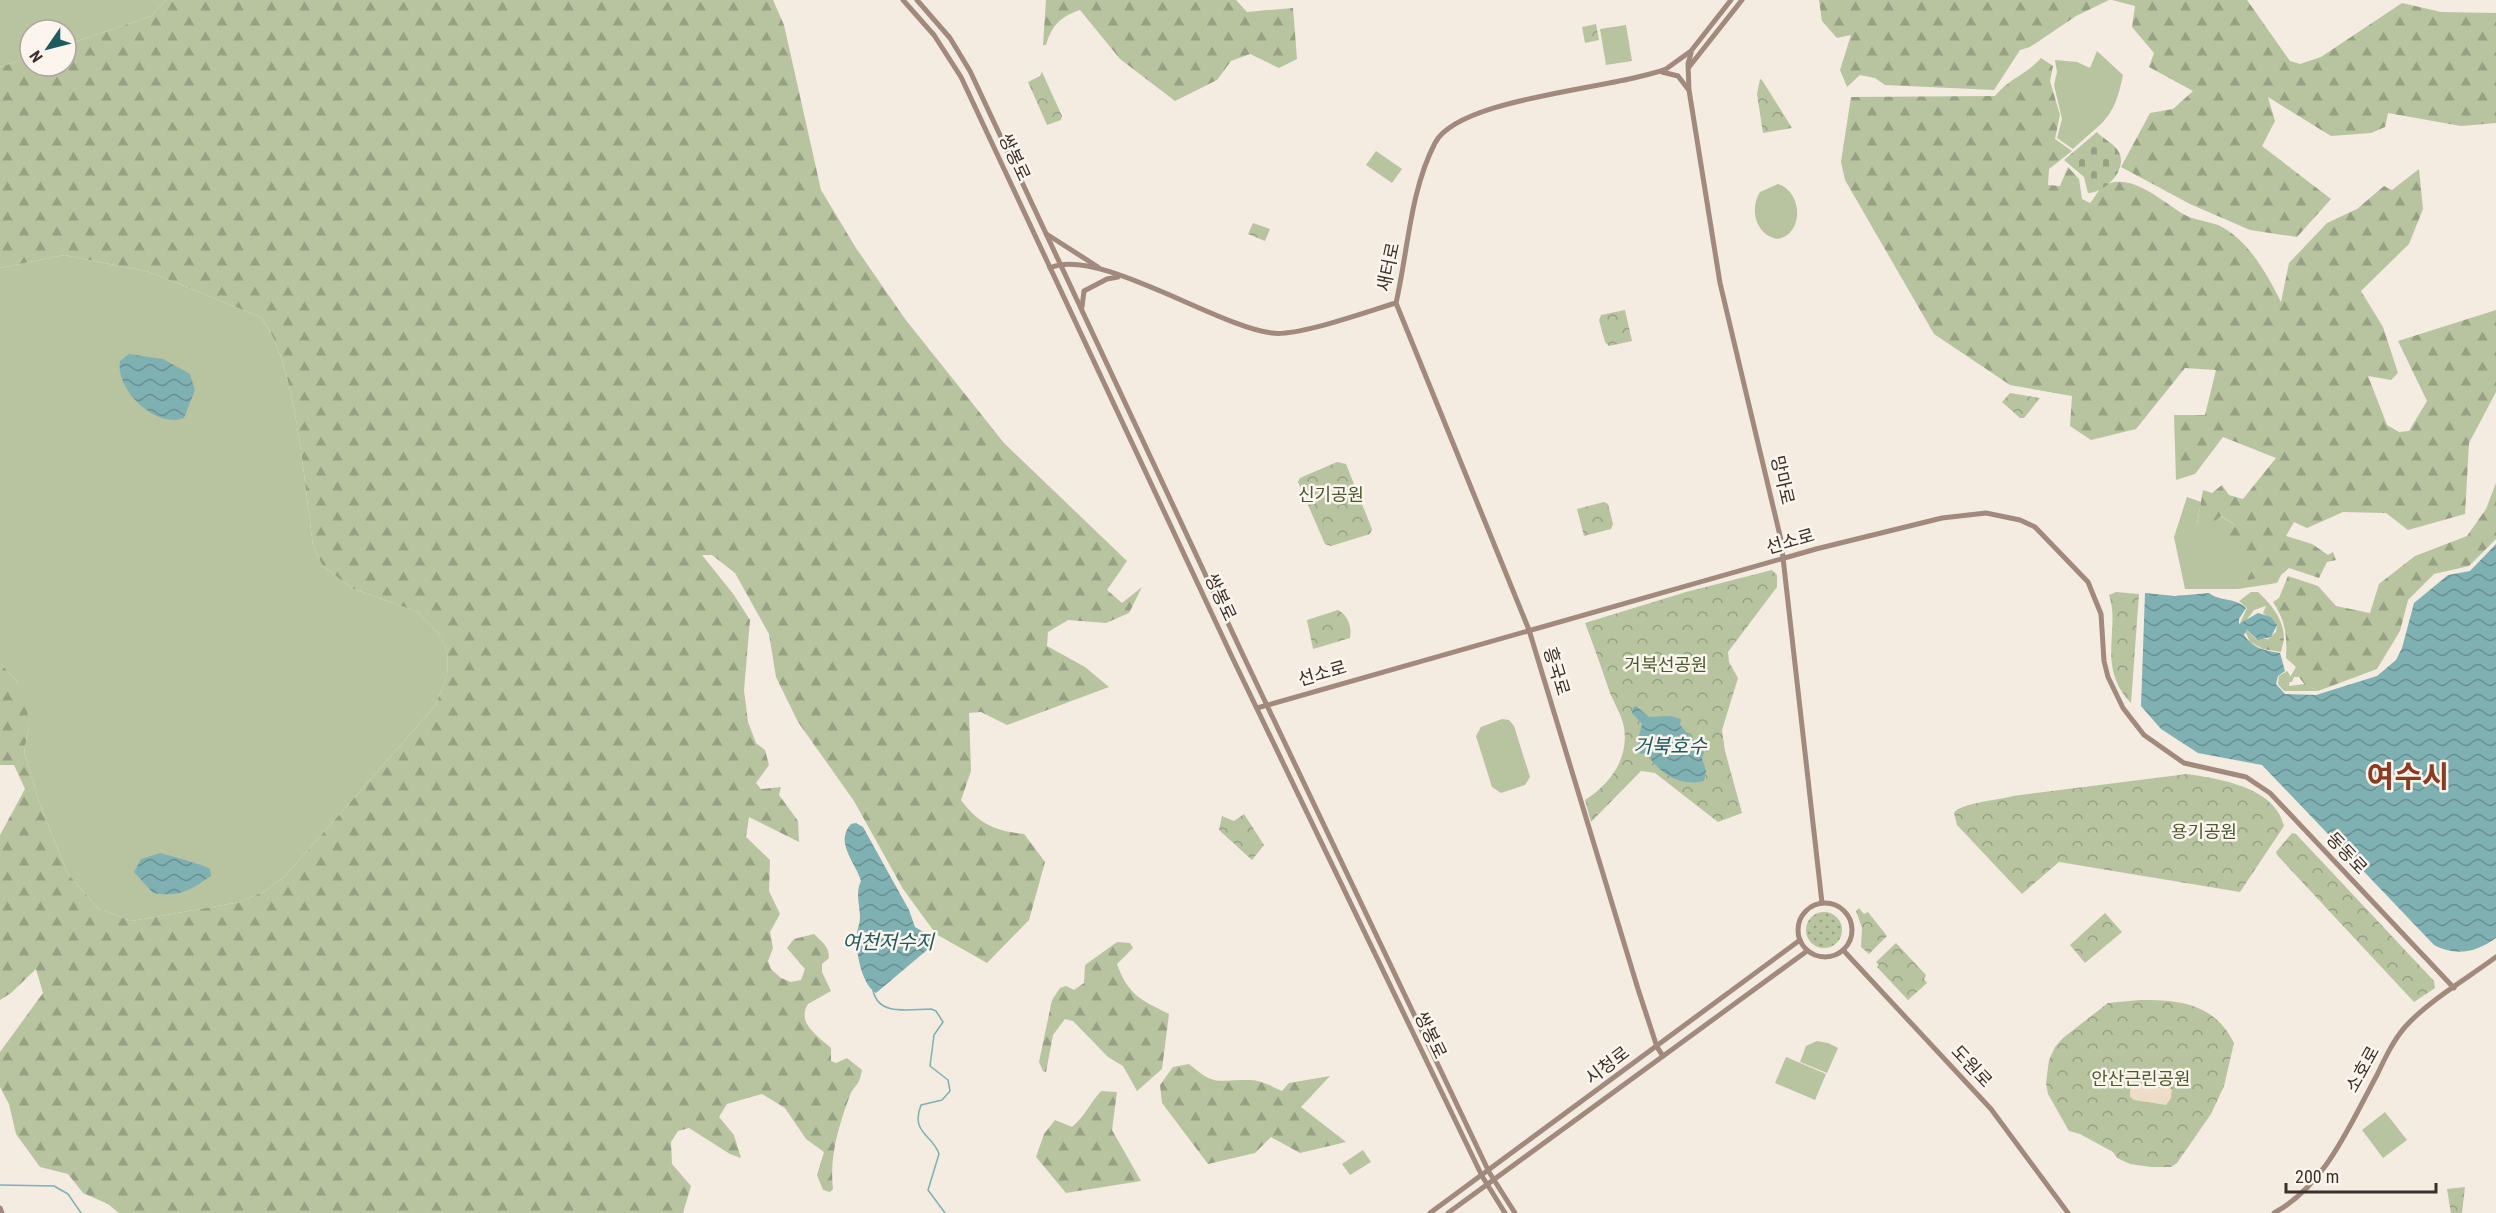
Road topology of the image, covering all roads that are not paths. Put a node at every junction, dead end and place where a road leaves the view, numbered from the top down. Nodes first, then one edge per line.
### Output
1 (903, 0) edge
2 (917, 0) edge
3 (1731, 0) edge
4 (1742, 0) edge
5 (1694, 48) junction
6 (1688, 68) junction
7 (1658, 72) junction
8 (1689, 90) junction
9 (985, 103) junction
10 (975, 108) junction
11 (1040, 221) junction
12 (1060, 263) junction
13 (1050, 268) junction
14 (1101, 270) junction
15 (1123, 278) junction
16 (1396, 303) junction
17 (1082, 311) junction
18 (1784, 558) junction
19 (1529, 630) junction
20 (1267, 705) junction
21 (1257, 708) junction
22 (2201, 768) joint
23 (1822, 903) junction
24 (1800, 940) junction
25 (1843, 950) junction
26 (1807, 951) junction
27 (2496, 957) edge
28 (2454, 988) junction
29 (1657, 1047) junction
30 (1663, 1056) junction
31 (1489, 1172) junction
32 (1482, 1176) junction
33 (1495, 1180) junction
34 (1488, 1185) junction
35 (0, 1208) edge
36 (2, 1213) edge
37 (1430, 1213) edge
38 (1448, 1213) edge
39 (1504, 1213) edge
40 (1515, 1213) edge
41 (2068, 1213) edge
42 (2274, 1213) edge

1 - 10 street, 쌍봉로
2 - 9 street, 쌍봉로
3 - 5 street
4 - 6 street
5 - 6 street, 망마로
5 - 7 street, 새터로
6 - 8 street, 망마로
7 - 8 street
7 - 16 street, 새터로
8 - 18 street, 망마로
9 - 10 street
9 - 11 street, 쌍봉로
10 - 13 street, 쌍봉로
11 - 12 street, 쌍봉로
11 - 14 street
12 - 13 street
12 - 14 street, 새터로
12 - 17 street, 쌍봉로
13 - 21 street, 쌍봉로
14 - 15 street, 새터로
15 - 16 street, 새터로
15 - 17 street
16 - 19 street, 흥국로
17 - 20 street, 쌍봉로
18 - 19 street, 선소로
18 - 22 street, 선소로
18 - 23 street, 망마로
19 - 20 street, 선소로
19 - 29 street, 흥국로
20 - 21 street, 선소로
20 - 31 street, 쌍봉로
21 - 32 street, 쌍봉로
22 - 28 street, 동동로
23 - 24 street
23 - 25 street
24 - 26 street
24 - 29 street, 시청로
25 - 26 street
25 - 41 street, 도원로
26 - 30 street, 시청로
27 - 28 street, 소호로
28 - 42 street, 소호로
29 - 30 street, 흥국로
29 - 31 street, 시청로
30 - 33 street, 시청로
31 - 32 street, 시청로
31 - 33 street, 쌍봉로
32 - 34 street, 쌍봉로
32 - 37 street, 시청로
33 - 34 street, 시청로
33 - 40 street, 쌍봉로
34 - 38 street, 시청로
34 - 39 street, 쌍봉로
35 - 36 street

